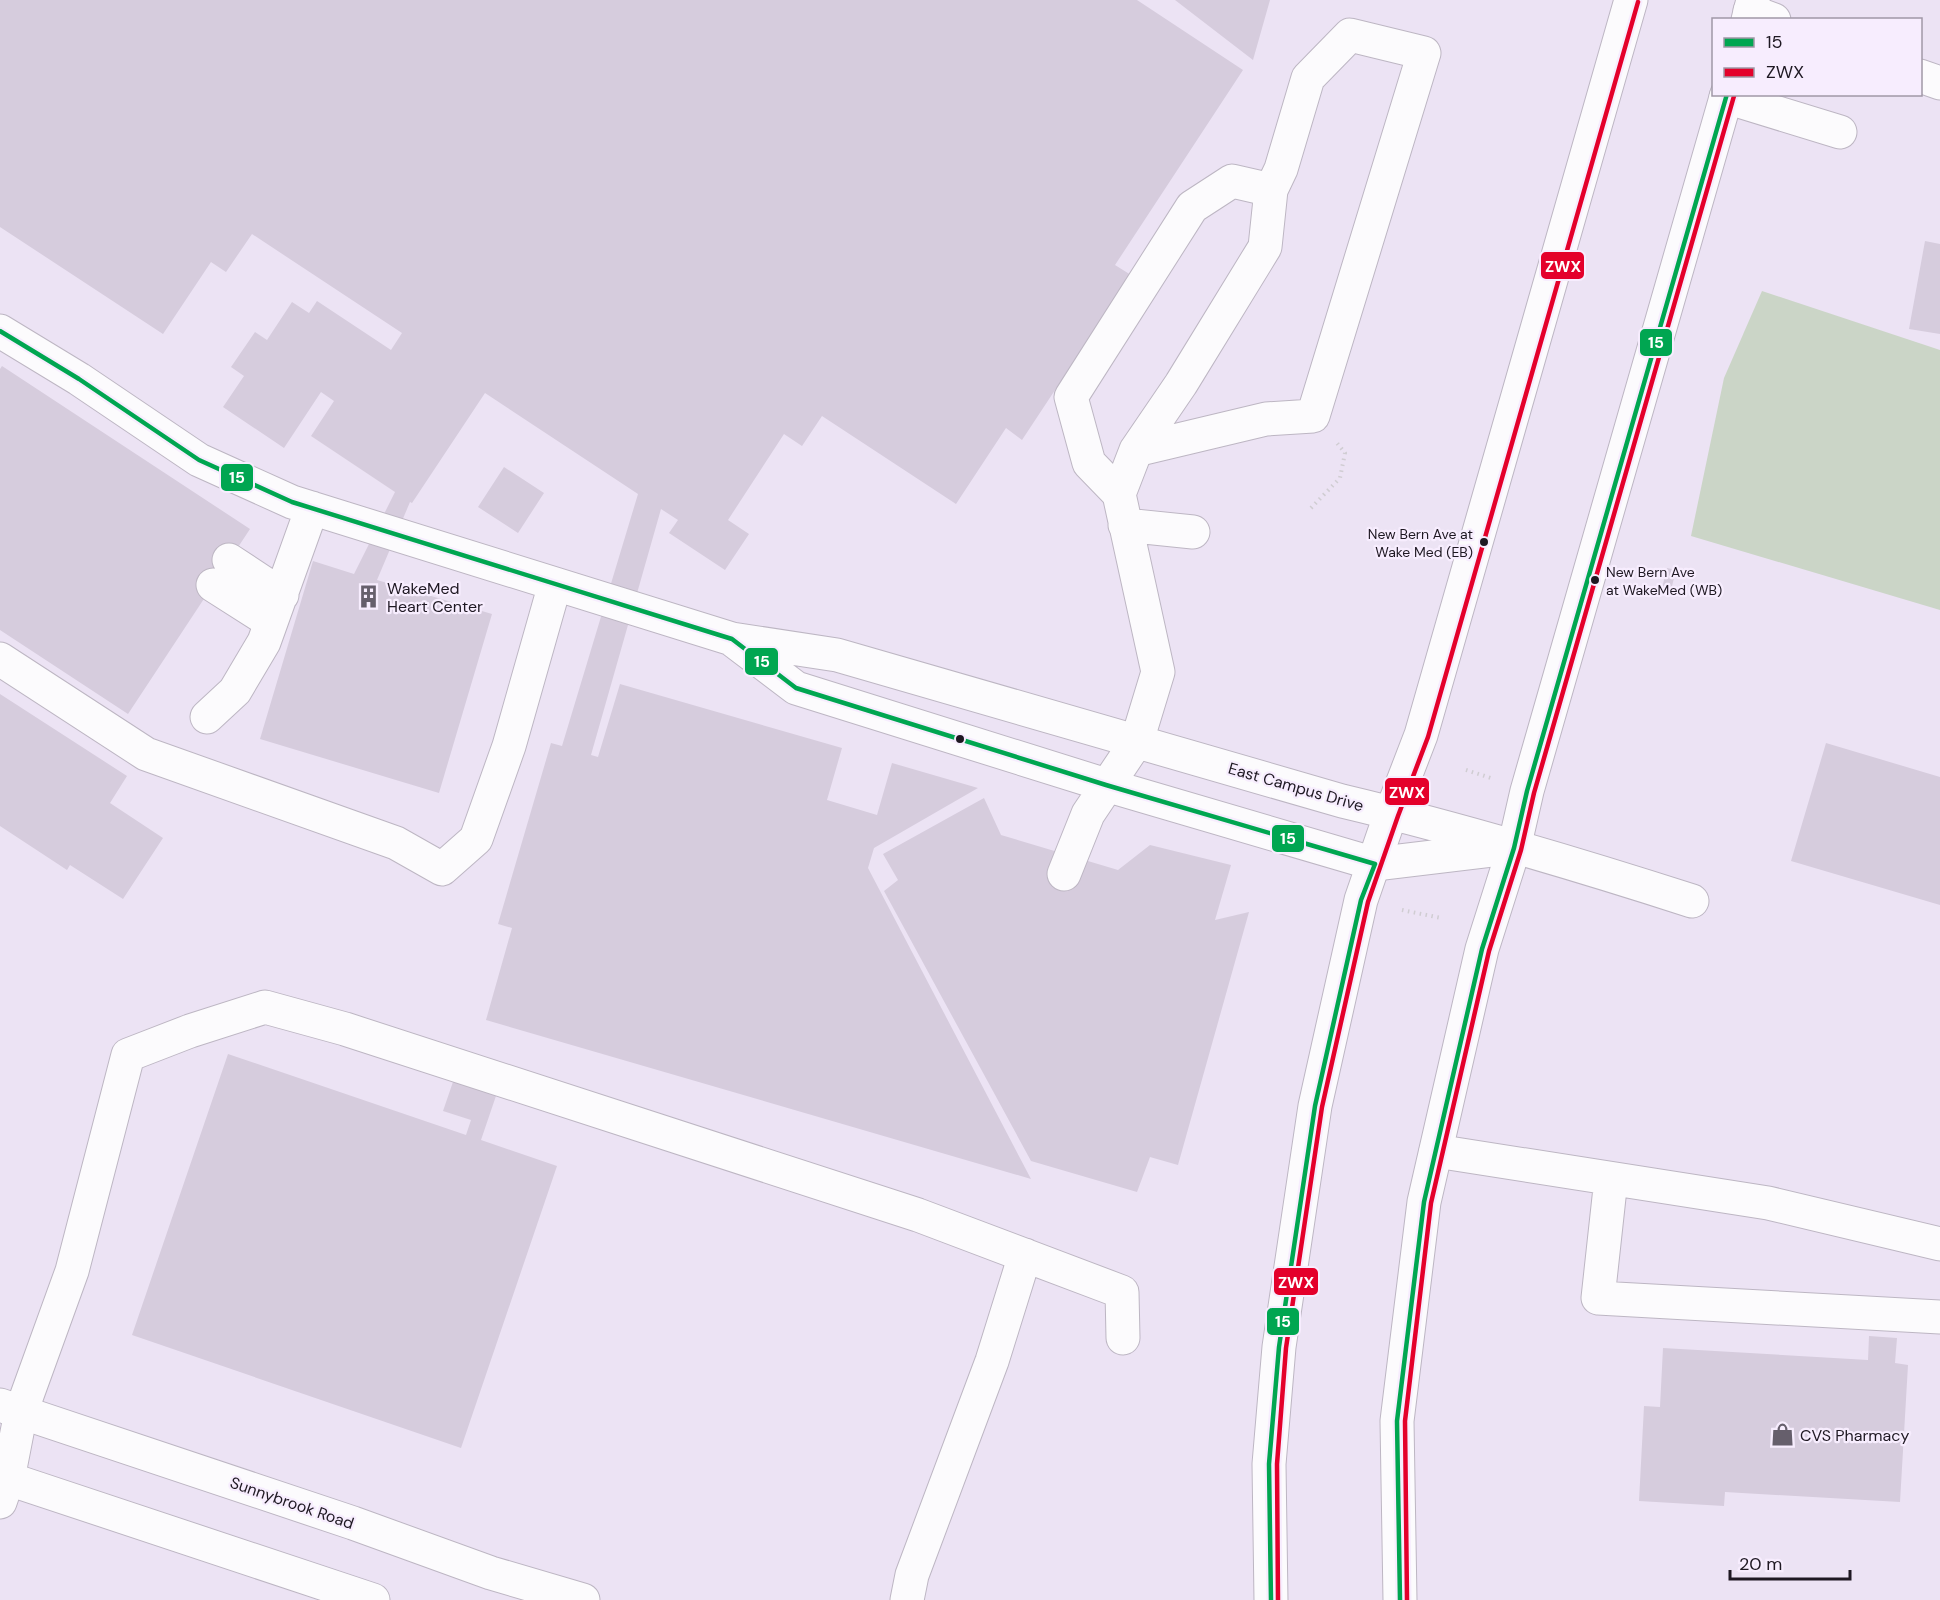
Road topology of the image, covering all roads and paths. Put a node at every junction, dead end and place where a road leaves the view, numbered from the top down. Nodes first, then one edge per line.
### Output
1 (1631, 0) edge
2 (1922, 77) edge
3 (1940, 83) edge
4 (1726, 96) edge
5 (1840, 132) dead end
6 (1270, 190) junction
7 (0, 331) edge
8 (1313, 416) junction
9 (1136, 450) junction
10 (312, 508) junction
11 (1311, 508) dead end
12 (1122, 509) junction
13 (1193, 532) dead end
14 (221, 573) dead end
15 (555, 584) junction
16 (277, 608) junction
17 (732, 639) junction
18 (0, 659) edge
19 (207, 717) dead end
20 (1137, 741) junction
21 (1466, 770) dead end
22 (1499, 781) dead end
23 (1106, 785) junction
24 (1391, 813) junction
25 (1514, 848) junction
26 (1375, 864) junction
27 (1064, 874) dead end
28 (1692, 901) dead end
29 (1402, 910) dead end
30 (1441, 918) dead end
31 (1436, 1151) junction
32 (1611, 1179) junction
33 (1940, 1244) edge
34 (1025, 1255) junction
35 (1940, 1317) edge
36 (1124, 1338) dead end
37 (10, 1409) edge
38 (3, 1486) edge
39 (907, 1598) edge
40 (373, 1600) edge
41 (583, 1600) edge
42 (1271, 1600) edge
43 (1400, 1600) edge

1 - 24 main road
2 - 3 main road
4 - 5 main road
4 - 25 main road
6 - 8 main road
6 - 9 main road
6 - 12 main road
7 - 10 main road, East Campus Drive
8 - 9 main road
8 - 11 path
9 - 12 main road
10 - 15 main road, East Campus Drive
10 - 16 main road
12 - 13 main road
12 - 20 main road
14 - 16 main road
15 - 17 main road, East Campus Drive
15 - 18 main road
16 - 19 main road
17 - 20 main road, East Campus Drive
17 - 23 main road, East Campus Drive
20 - 23 main road
20 - 24 main road, East Campus Drive
21 - 22 path
23 - 26 main road, East Campus Drive
23 - 27 main road
24 - 25 main road, East Campus Drive
24 - 26 main road
25 - 26 main road, East Campus Drive
25 - 28 main road
25 - 31 main road
26 - 42 main road
29 - 30 path
31 - 32 main road
31 - 43 main road
32 - 33 main road
32 - 35 main road
34 - 36 main road
34 - 37 main road
34 - 39 main road
37 - 38 main road
37 - 41 main road, Sunnybrook Road
38 - 40 main road

